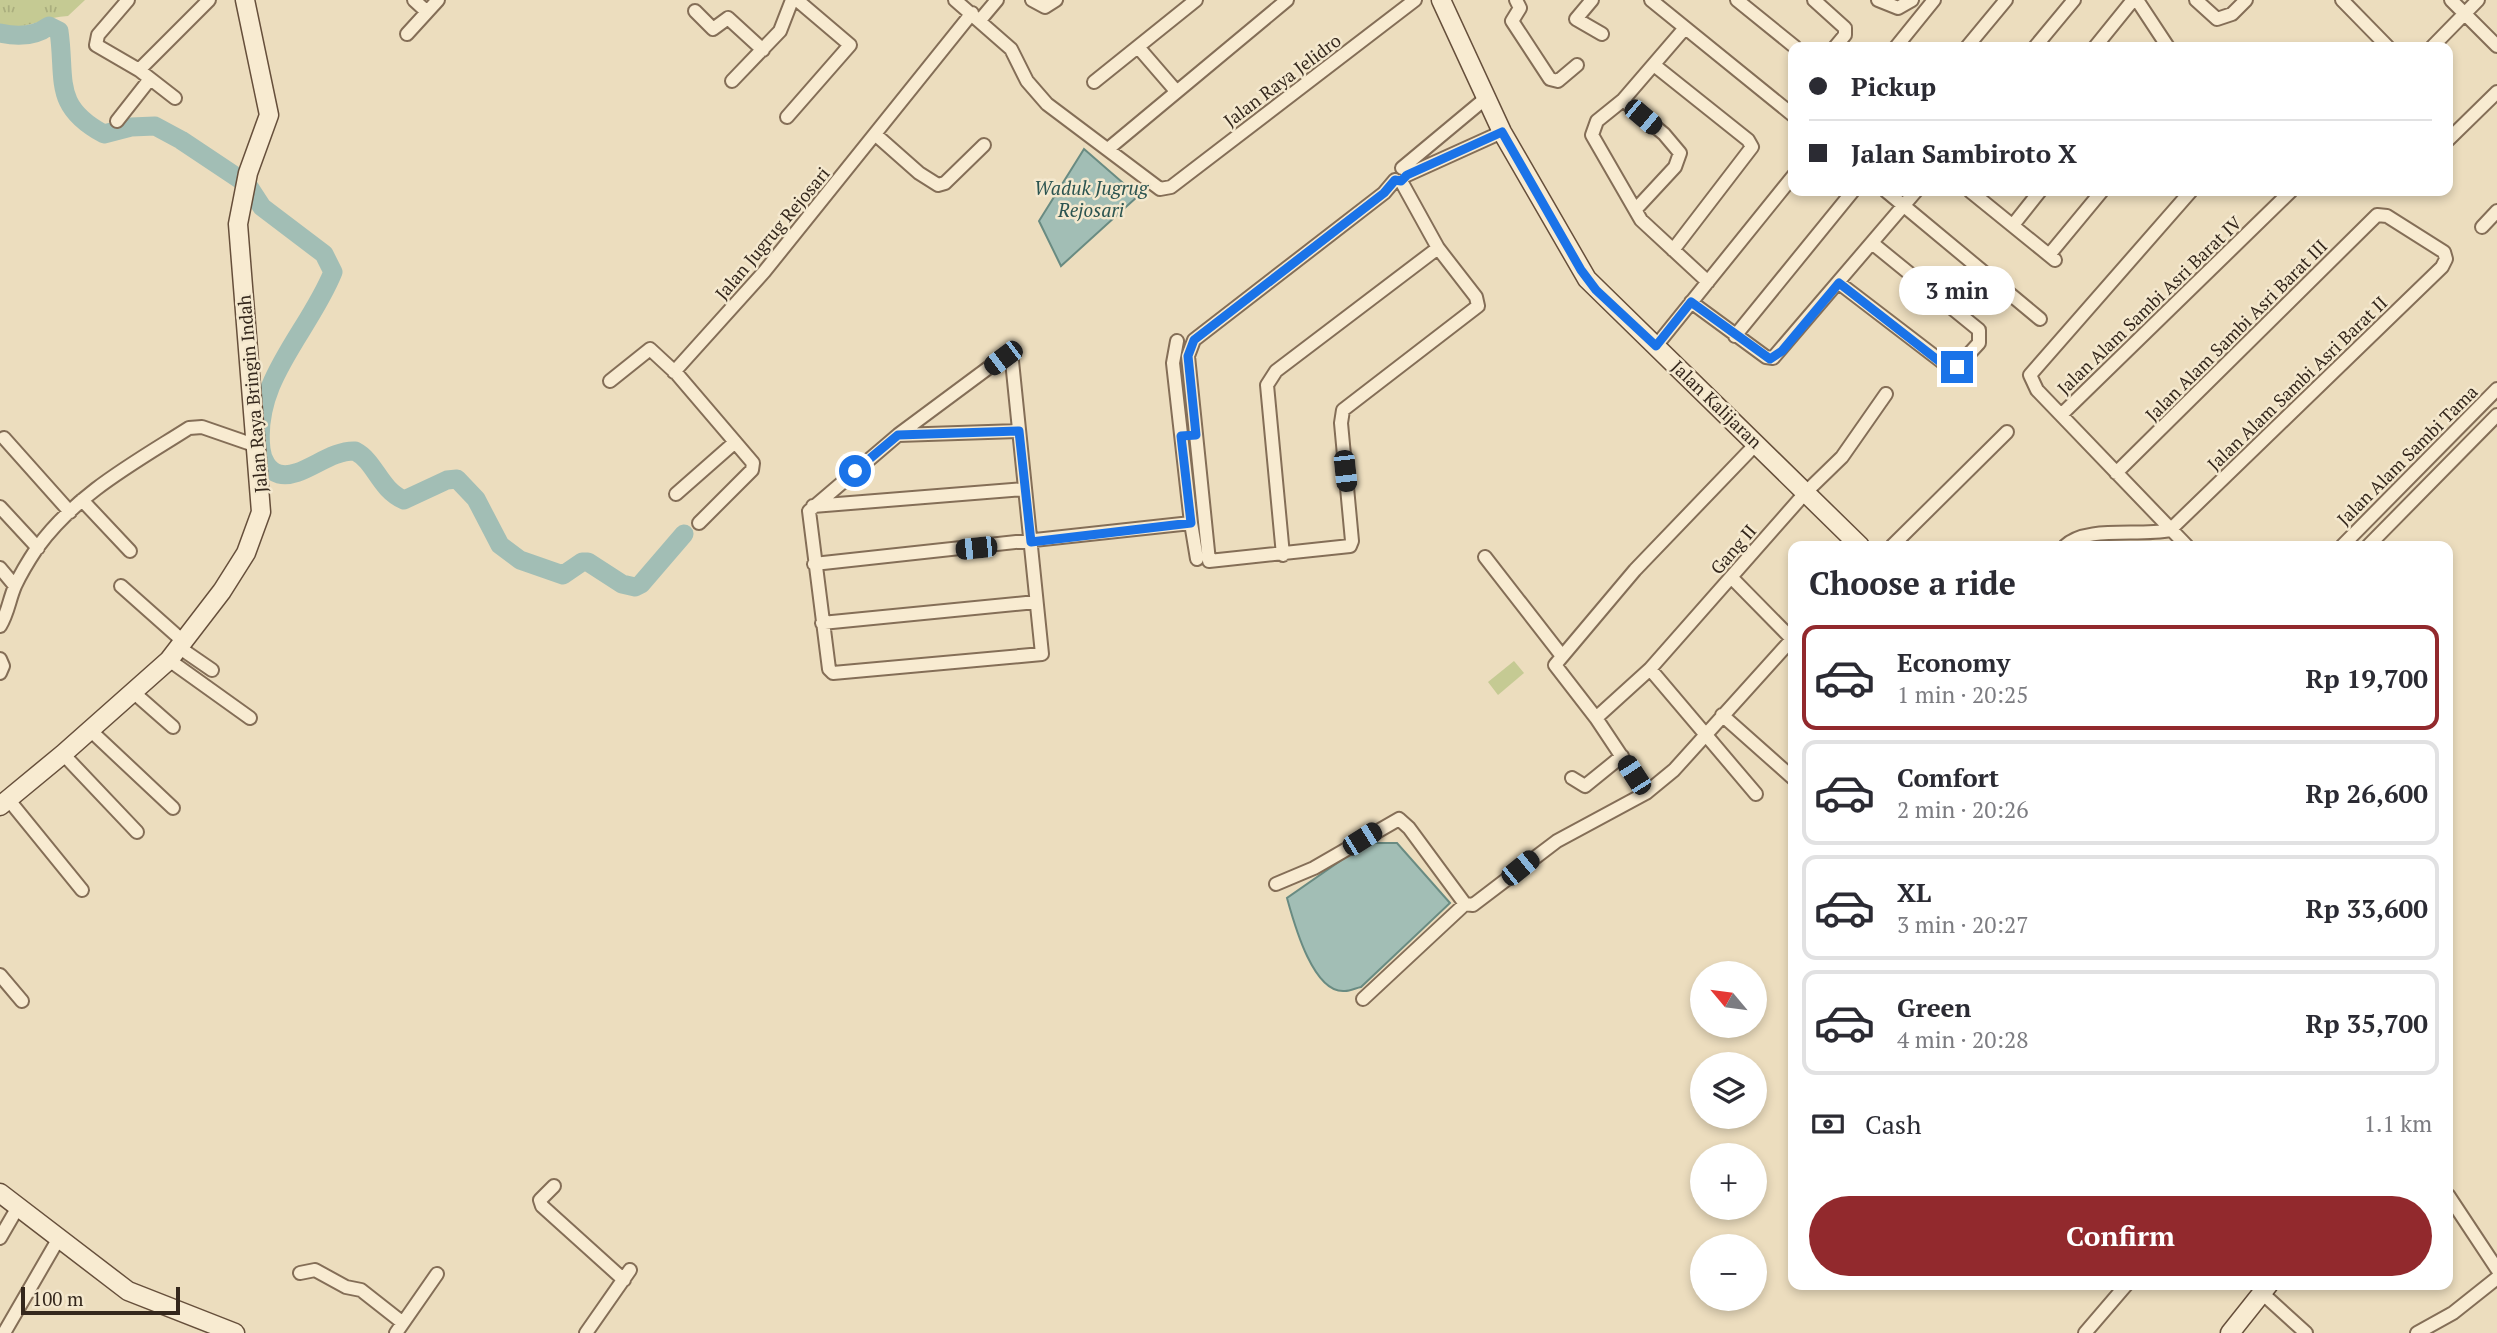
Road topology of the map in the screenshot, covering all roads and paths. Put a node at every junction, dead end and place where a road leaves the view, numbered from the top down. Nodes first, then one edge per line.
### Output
1 (128, 0) edge
2 (209, 0) edge
3 (245, 0) edge
4 (414, 0) edge
5 (438, 0) edge
6 (795, 0) edge
7 (955, 0) edge
8 (997, 0) edge
9 (1032, 0) edge
10 (1056, 0) edge
11 (1196, 0) edge
12 (1287, 0) edge
13 (1415, 0) edge
14 (1441, 0) edge
15 (1517, 0) edge
16 (1592, 0) edge
17 (1651, 0) edge
18 (1737, 0) edge
19 (1814, 0) edge
20 (1878, 0) edge
21 (1912, 0) edge
22 (1934, 0) edge
23 (2006, 0) edge
24 (2074, 0) edge
25 (2135, 0) edge
26 (2196, 0) edge
27 (2246, 0) edge
28 (2342, 0) edge
29 (2451, 0) edge
30 (2478, 0) edge
31 (426, 11) junction
32 (695, 11) dead end
33 (2465, 14) junction
34 (976, 16) junction
35 (1685, 28) junction
36 (407, 34) dead end
37 (1602, 34) dead end
38 (1789, 42) edge
39 (1839, 42) edge
40 (1900, 42) edge
41 (1971, 42) edge
42 (2039, 42) edge
43 (2099, 42) edge
44 (2161, 42) edge
45 (2383, 42) edge
46 (2437, 42) edge
47 (2497, 46) edge
48 (1138, 47) junction
49 (763, 50) junction
50 (1577, 65) dead end
51 (1654, 65) junction
52 (139, 70) junction
53 (150, 79) junction
54 (732, 81) dead end
55 (1094, 82) dead end
56 (1176, 91) junction
57 (2497, 92) edge
58 (174, 97) dead end
59 (1486, 98) junction
60 (1623, 100) junction
61 (1788, 111) edge
62 (787, 117) dead end
63 (117, 121) dead end
64 (1502, 132) junction
65 (876, 135) junction
66 (2453, 135) edge
67 (984, 145) dead end
68 (1108, 149) junction
69 (1401, 176) junction
70 (1788, 182) edge
71 (1849, 196) edge
72 (1892, 196) edge
73 (1912, 196) edge
74 (1979, 196) edge
75 (2036, 196) edge
76 (2098, 196) edge
77 (2187, 196) edge
78 (2286, 196) edge
79 (1904, 205) junction
80 (1636, 209) junction
81 (2497, 211) edge
82 (2012, 225) junction
83 (2482, 227) dead end
84 (1872, 243) junction
85 (1438, 248) junction
86 (1673, 250) junction
87 (2446, 259) joint
88 (1707, 282) junction
89 (1839, 283) junction
90 (1691, 302) junction
91 (2040, 319) dead end
92 (1735, 336) junction
93 (1177, 341) dead end
94 (1656, 346) junction
95 (674, 372) junction
96 (610, 381) dead end
97 (2497, 389) edge
98 (1886, 394) dead end
99 (2061, 415) junction
100 (2497, 415) edge
101 (1019, 431) junction
102 (2007, 432) dead end
103 (898, 435) junction
104 (1196, 435) junction
105 (1181, 436) junction
106 (4, 438) dead end
107 (734, 443) junction
108 (1757, 443) junction
109 (254, 445) junction
110 (2116, 473) junction
111 (1025, 489) junction
112 (1806, 492) junction
113 (676, 494) dead end
114 (82, 500) junction
115 (813, 506) junction
116 (0, 507) edge
117 (70, 512) junction
118 (699, 523) dead end
119 (1191, 523) junction
120 (2170, 530) junction
121 (1855, 541) edge
122 (1897, 541) edge
123 (2073, 541) edge
124 (2182, 541) edge
125 (2347, 541) edge
126 (2373, 541) edge
127 (1031, 542) junction
128 (38, 548) junction
129 (130, 551) dead end
130 (1283, 555) junction
131 (1485, 557) dead end
132 (1197, 559) dead end
133 (814, 564) junction
134 (0, 568) edge
135 (1732, 578) junction
136 (15, 586) junction
137 (121, 586) dead end
138 (1036, 602) junction
139 (4, 611) edge
140 (822, 623) junction
141 (0, 626) edge
142 (1788, 633) edge
143 (1788, 643) edge
144 (178, 650) junction
145 (1562, 656) junction
146 (0, 659) edge
147 (1650, 669) junction
148 (212, 670) dead end
149 (0, 673) edge
150 (132, 691) junction
151 (1722, 715) junction
152 (250, 718) dead end
153 (1596, 718) junction
154 (173, 727) dead end
155 (90, 730) junction
156 (1705, 736) junction
157 (63, 754) junction
158 (1622, 756) junction
159 (1788, 774) edge
160 (1573, 778) dead end
161 (1646, 793) junction
162 (1756, 794) dead end
163 (4, 803) edge
164 (173, 808) dead end
165 (137, 832) dead end
166 (1276, 884) dead end
167 (82, 890) dead end
168 (1465, 904) junction
169 (0, 975) edge
170 (1363, 999) dead end
171 (22, 1001) dead end
172 (554, 1186) dead end
173 (0, 1193) edge
174 (2453, 1203) edge
175 (18, 1207) junction
176 (0, 1238) edge
177 (59, 1238) junction
178 (2497, 1269) edge
179 (300, 1273) dead end
180 (437, 1274) dead end
181 (2497, 1278) edge
182 (2122, 1290) edge
183 (2263, 1290) edge
184 (2267, 1290) edge
185 (204, 1327) edge
186 (399, 1328) edge
187 (4, 1333) edge
188 (235, 1333) edge
189 (586, 1333) edge
190 (2085, 1333) edge
191 (2230, 1333) edge
192 (2306, 1333) edge
193 (2417, 1333) edge

1 - 52 street
2 - 52 street
3 - 109 street, Jalan Raya Bringin Indah
4 - 31 street
5 - 31 street
6 - 49 street
6 - 62 street
7 - 34 street
8 - 34 street, Jalan Jugrug Rejosari
9 - 10 street
11 - 48 street
12 - 56 street
13 - 68 street, Jalan Raya Jelidro
14 - 59 street, Jalan Kalijaran
15 - 50 street
16 - 37 street
17 - 35 street
18 - 38 street
19 - 39 street
20 - 21 street
22 - 40 street
23 - 41 street
24 - 42 street
25 - 43 street
25 - 44 street
26 - 27 street
28 - 45 street
29 - 33 street
30 - 33 street
31 - 36 street
32 - 49 street
33 - 46 street
33 - 47 street
34 - 65 street, Jalan Jugrug Rejosari
34 - 68 street
35 - 51 street
35 - 61 street
48 - 55 street
48 - 56 street
49 - 54 street
51 - 60 street
51 - 86 street
52 - 53 street
53 - 58 street
53 - 63 street
56 - 68 street
57 - 66 street
59 - 64 street, Jalan Kalijaran
59 - 69 street
60 - 80 street
60 - 80 street
64 - 69 street
64 - 94 street, Jalan Kalijaran
65 - 67 street
65 - 95 street, Jalan Jugrug Rejosari
69 - 85 street
69 - 104 street
70 - 88 street
71 - 92 street
72 - 79 street
73 - 79 street
74 - 82 street
75 - 82 street
76 - 82 street
77 - 99 street
78 - 99 street, Jalan Alam Sambi Asri Barat IV
79 - 84 street
79 - 91 street
80 - 86 street
81 - 83 street
84 - 89 street
84 - 89 street
85 - 130 street
85 - 130 street
86 - 88 street
87 - 110 street, Jalan Alam Sambi Asri Barat III
87 - 120 street, Jalan Alam Sambi Asri Barat II
88 - 90 street
89 - 92 street
90 - 92 street
90 - 94 street
93 - 105 street
94 - 108 street, Jalan Kalijaran
95 - 96 street
95 - 107 street
97 - 125 street, Jalan Alam Sambi Tama
98 - 112 street, Gang II
99 - 110 street
100 - 126 street, Jalan Alam Sambi Tama
101 - 103 street
101 - 103 street
101 - 111 street
102 - 122 street
103 - 115 street
104 - 105 street
104 - 130 street
105 - 119 street
106 - 117 street
107 - 113 street
107 - 118 street
108 - 112 street, Jalan Kalijaran
108 - 145 street
109 - 114 street
109 - 144 street, Jalan Raya Bringin Indah
110 - 120 street
111 - 115 street
111 - 127 street
112 - 121 street, Jalan Kalijaran
112 - 135 street, Gang II
114 - 117 street
114 - 129 street
115 - 133 street
116 - 128 street
117 - 128 street
119 - 127 street
119 - 132 street
120 - 123 street
120 - 124 street
127 - 133 street
127 - 138 street
128 - 136 street
131 - 145 street
133 - 140 street
134 - 136 street
135 - 142 street
135 - 147 street, Gang II
136 - 139 street
137 - 144 street
138 - 140 street
138 - 140 street
139 - 141 street
143 - 151 street
144 - 148 street
144 - 150 street, Jalan Raya Bringin Indah
144 - 152 street
145 - 153 street
146 - 149 street
147 - 153 street, Gang II
147 - 156 street
150 - 154 street
150 - 155 street, Jalan Raya Bringin Indah
151 - 156 street
151 - 159 street
153 - 158 street
155 - 157 street, Jalan Raya Bringin Indah
155 - 164 street
156 - 161 street
156 - 162 street
157 - 163 street, Jalan Raya Bringin Indah
157 - 165 street
158 - 160 street
158 - 161 street
161 - 168 street
163 - 167 street
166 - 168 street
168 - 170 street
169 - 171 street
172 - 189 street
173 - 175 street
174 - 178 street
175 - 176 street
175 - 177 street
177 - 185 street
177 - 187 street
179 - 186 street
180 - 186 street
181 - 193 street
182 - 190 street
183 - 191 street
184 - 192 street
185 - 188 street

